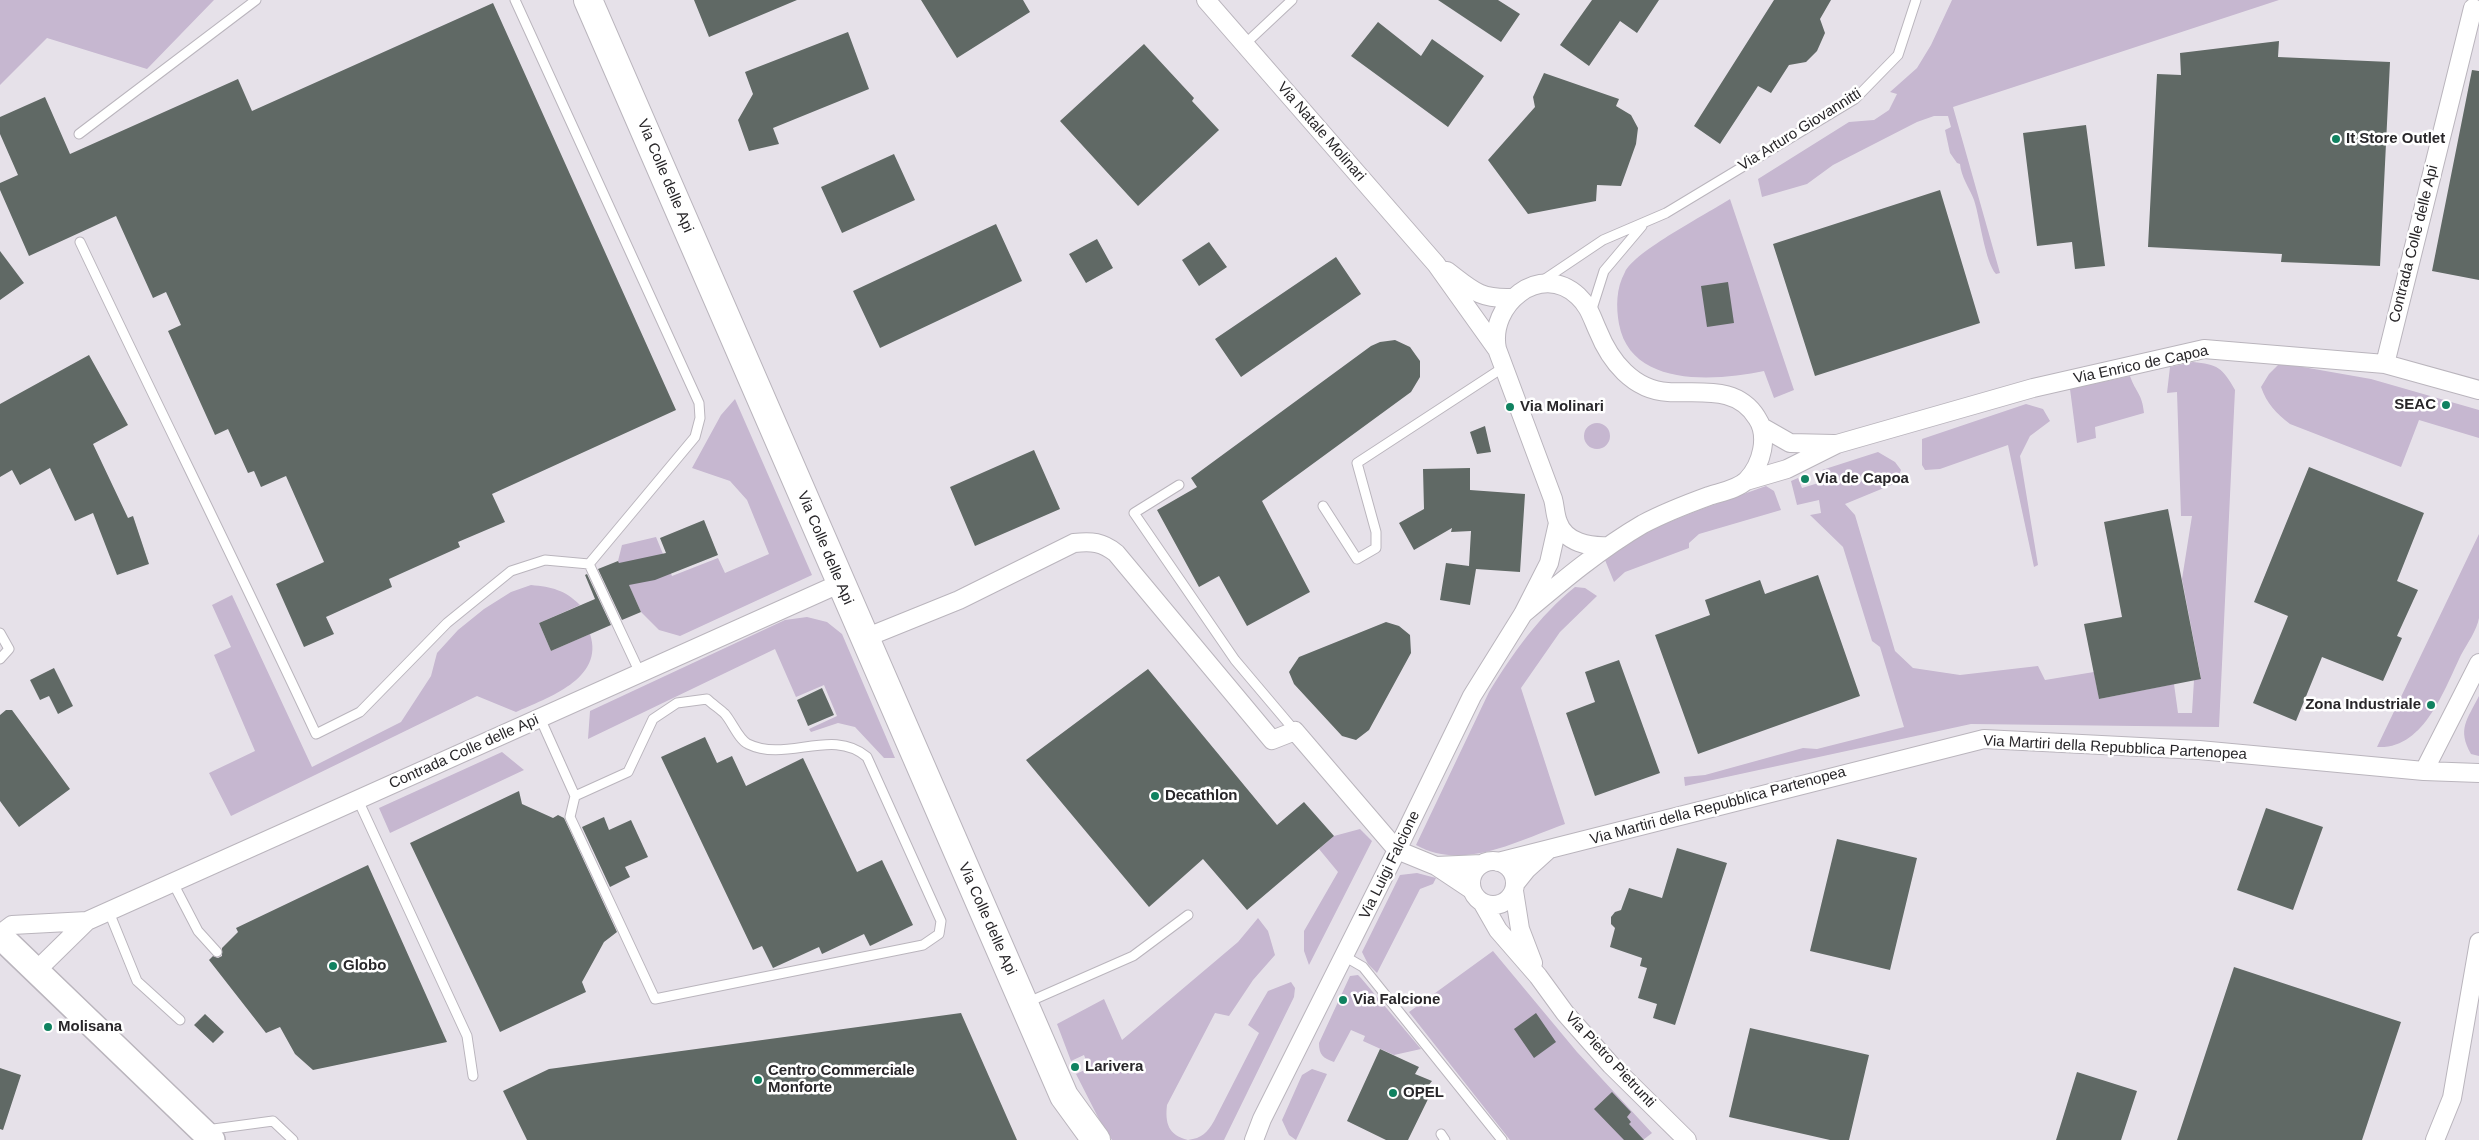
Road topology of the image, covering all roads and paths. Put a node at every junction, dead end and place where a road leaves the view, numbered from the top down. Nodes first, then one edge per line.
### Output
1 (256, 0) edge
2 (515, 0) edge
3 (588, 0) edge
4 (1206, 0) edge
5 (1292, 0) edge
6 (1916, 0) edge
7 (2471, 6) edge
8 (1244, 45) junction
9 (79, 134) dead end
10 (1644, 224) junction
11 (80, 242) dead end
12 (1436, 264) junction
13 (1538, 284) junction
14 (1511, 298) junction
15 (1591, 312) junction
16 (1497, 349) junction
17 (2385, 364) junction
18 (1504, 367) junction
19 (2479, 390) edge
20 (1762, 427) junction
21 (1837, 444) junction
22 (1746, 481) junction
23 (1179, 486) dead end
24 (1323, 506) dead end
25 (1558, 523) junction
26 (1609, 546) junction
27 (589, 564) junction
28 (841, 583) junction
29 (1523, 614) junction
30 (0, 633) edge
31 (864, 638) junction
32 (0, 658) edge
33 (2479, 663) edge
34 (640, 673) junction
35 (540, 718) junction
36 (1295, 731) junction
37 (2424, 771) junction
38 (2479, 773) edge
39 (575, 796) junction
40 (358, 800) junction
41 (1398, 850) junction
42 (1548, 850) junction
43 (1490, 863) junction
44 (1436, 866) junction
45 (173, 883) junction
46 (1514, 888) junction
47 (1477, 896) junction
48 (109, 912) junction
49 (1188, 915) dead end
50 (87, 921) junction
51 (0, 935) edge
52 (2479, 942) edge
53 (217, 952) dead end
54 (1344, 956) junction
55 (37, 970) junction
56 (1538, 976) junction
57 (1024, 1004) junction
58 (180, 1020) dead end
59 (473, 1076) dead end
60 (1064, 1096) junction
61 (1262, 1119) junction
62 (207, 1135) edge
63 (293, 1140) edge
64 (1072, 1140) edge
65 (1096, 1140) edge
66 (1244, 1140) edge
67 (1254, 1140) edge
68 (1502, 1140) edge
69 (1687, 1140) edge
70 (2435, 1140) edge

1 - 9 lane
2 - 27 lane
3 - 28 main road, Via Colle delle Api
4 - 8 street, Via Natale Molinari
5 - 8 lane
6 - 10 lane, Via Arturo Giovannitti
7 - 17 street, Contrada Colle delle Api
8 - 12 street, Via Natale Molinari
10 - 13 lane, Via Arturo Giovannitti
10 - 15 lane, Via Arturo Giovannitti
11 - 27 lane
12 - 14 street, Via Natale Molinari
12 - 16 street, Via Natale Molinari
13 - 14 street
13 - 15 street
14 - 16 street
15 - 20 street
16 - 18 street
17 - 19 street, Via Enrico de Capoa
17 - 21 street, Via Enrico de Capoa
18 - 24 lane
18 - 25 street
20 - 21 street, Via Enrico de Capoa
20 - 22 street
21 - 22 street, Via Enrico de Capoa
22 - 26 street, Via Enrico de Capoa
23 - 36 lane
25 - 26 street
25 - 29 street, Via Luigi Falcione
26 - 29 street, Via Luigi Falcione
27 - 34 lane
28 - 31 main road, Via Colle delle Api
28 - 34 street, Contrada Colle delle Api
29 - 41 street, Via Luigi Falcione
30 - 32 lane
31 - 36 street
31 - 57 main road, Via Colle delle Api
33 - 37 street
34 - 35 street, Contrada Colle delle Api
35 - 39 lane
35 - 40 street, Contrada Colle delle Api
36 - 41 street
37 - 38 street, Via Martiri della Repubblica Partenopea
37 - 42 street, Via Martiri della Repubblica Partenopea
39 - 39 lane
40 - 45 street, Contrada Colle delle Api
40 - 59 lane
41 - 44 street, Via Pietro Pietrunti
41 - 54 street, Via Luigi Falcione
42 - 43 street, Via Martiri della Repubblica Partenopea
42 - 46 street, Via Martiri della Repubblica Partenopea
43 - 44 street, Via Pietro Pietrunti
43 - 46 street
43 - 47 street
44 - 47 street, Via Pietro Pietrunti
45 - 48 street, Contrada Colle delle Api
45 - 53 lane
46 - 47 street
46 - 56 street, Via Pietro Pietrunti
47 - 56 street, Via Pietro Pietrunti
48 - 50 street, Contrada Colle delle Api
48 - 58 lane
49 - 57 lane
50 - 51 street, Contrada Colle delle Api
50 - 55 street, Contrada Colle delle Api
51 - 55 main road
52 - 70 street
54 - 61 street, Via Luigi Falcione
54 - 68 lane
55 - 62 main road
56 - 69 street, Via Pietro Pietrunti
57 - 60 main road, Via Colle delle Api
60 - 64 main road, Via Colle delle Api
60 - 65 main road, Via Colle delle Api
61 - 66 street, Via Luigi Falcione
61 - 67 street, Via Luigi Falcione
62 - 63 lane

